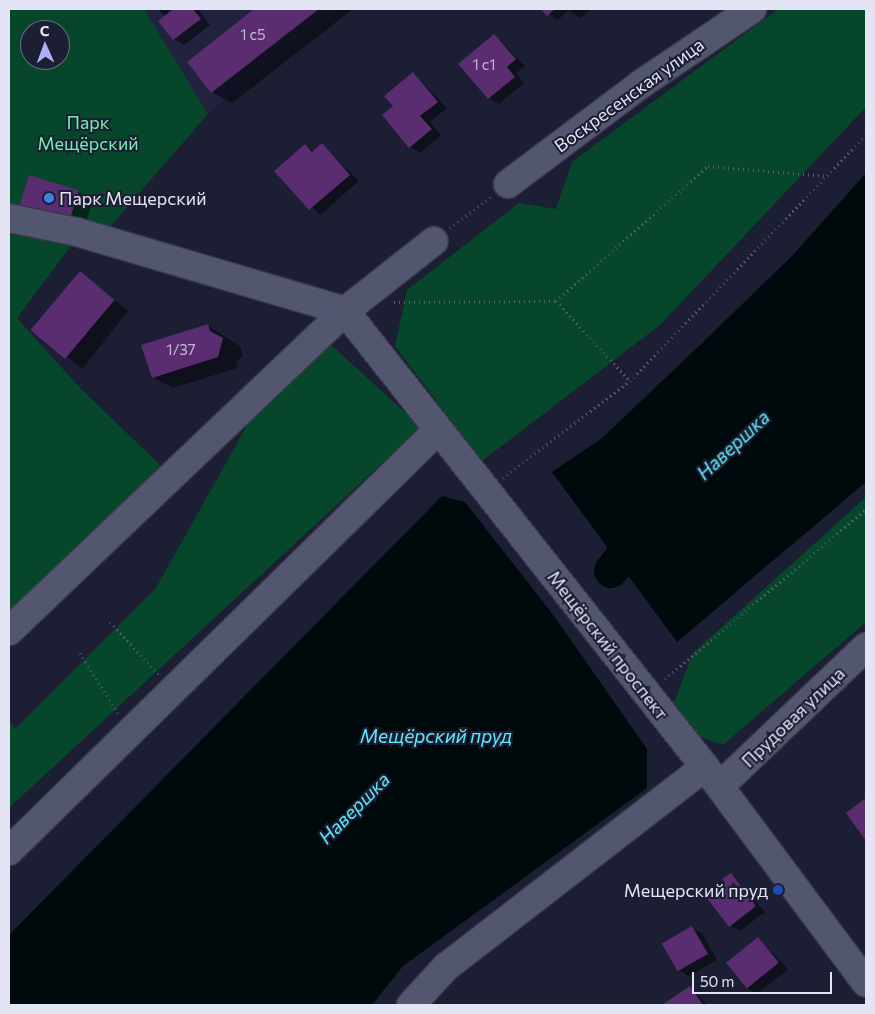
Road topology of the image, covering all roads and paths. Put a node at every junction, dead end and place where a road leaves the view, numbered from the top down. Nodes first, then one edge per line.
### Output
1 (752, 9) edge
2 (866, 135) edge
3 (828, 176) junction
4 (508, 184) joint
5 (9, 218) edge
6 (434, 240) joint
7 (556, 301) junction
8 (350, 307) junction
9 (630, 381) junction
10 (438, 430) junction
11 (509, 486) dead end
12 (866, 509) edge
13 (110, 622) dead end
14 (9, 631) edge
15 (866, 647) edge
16 (80, 653) dead end
17 (660, 672) dead end
18 (173, 690) junction
19 (130, 732) junction
20 (712, 777) junction
21 (9, 851) edge
22 (866, 983) edge
23 (411, 1005) edge

1 - 4 street, Воскресенская улица
2 - 3 path
3 - 7 path
3 - 9 path
4 - 6 path
5 - 8 street
6 - 8 street
7 - 8 path
7 - 9 path
8 - 10 street, Мещёрский проспект
8 - 14 street
9 - 11 path
10 - 18 street
10 - 20 street, Мещёрский проспект
12 - 17 path
13 - 18 path
15 - 20 street, Прудовая улица
16 - 19 path
18 - 19 street
19 - 21 street
20 - 22 street, Мещёрский проспект
20 - 23 street, Прудовая улица

